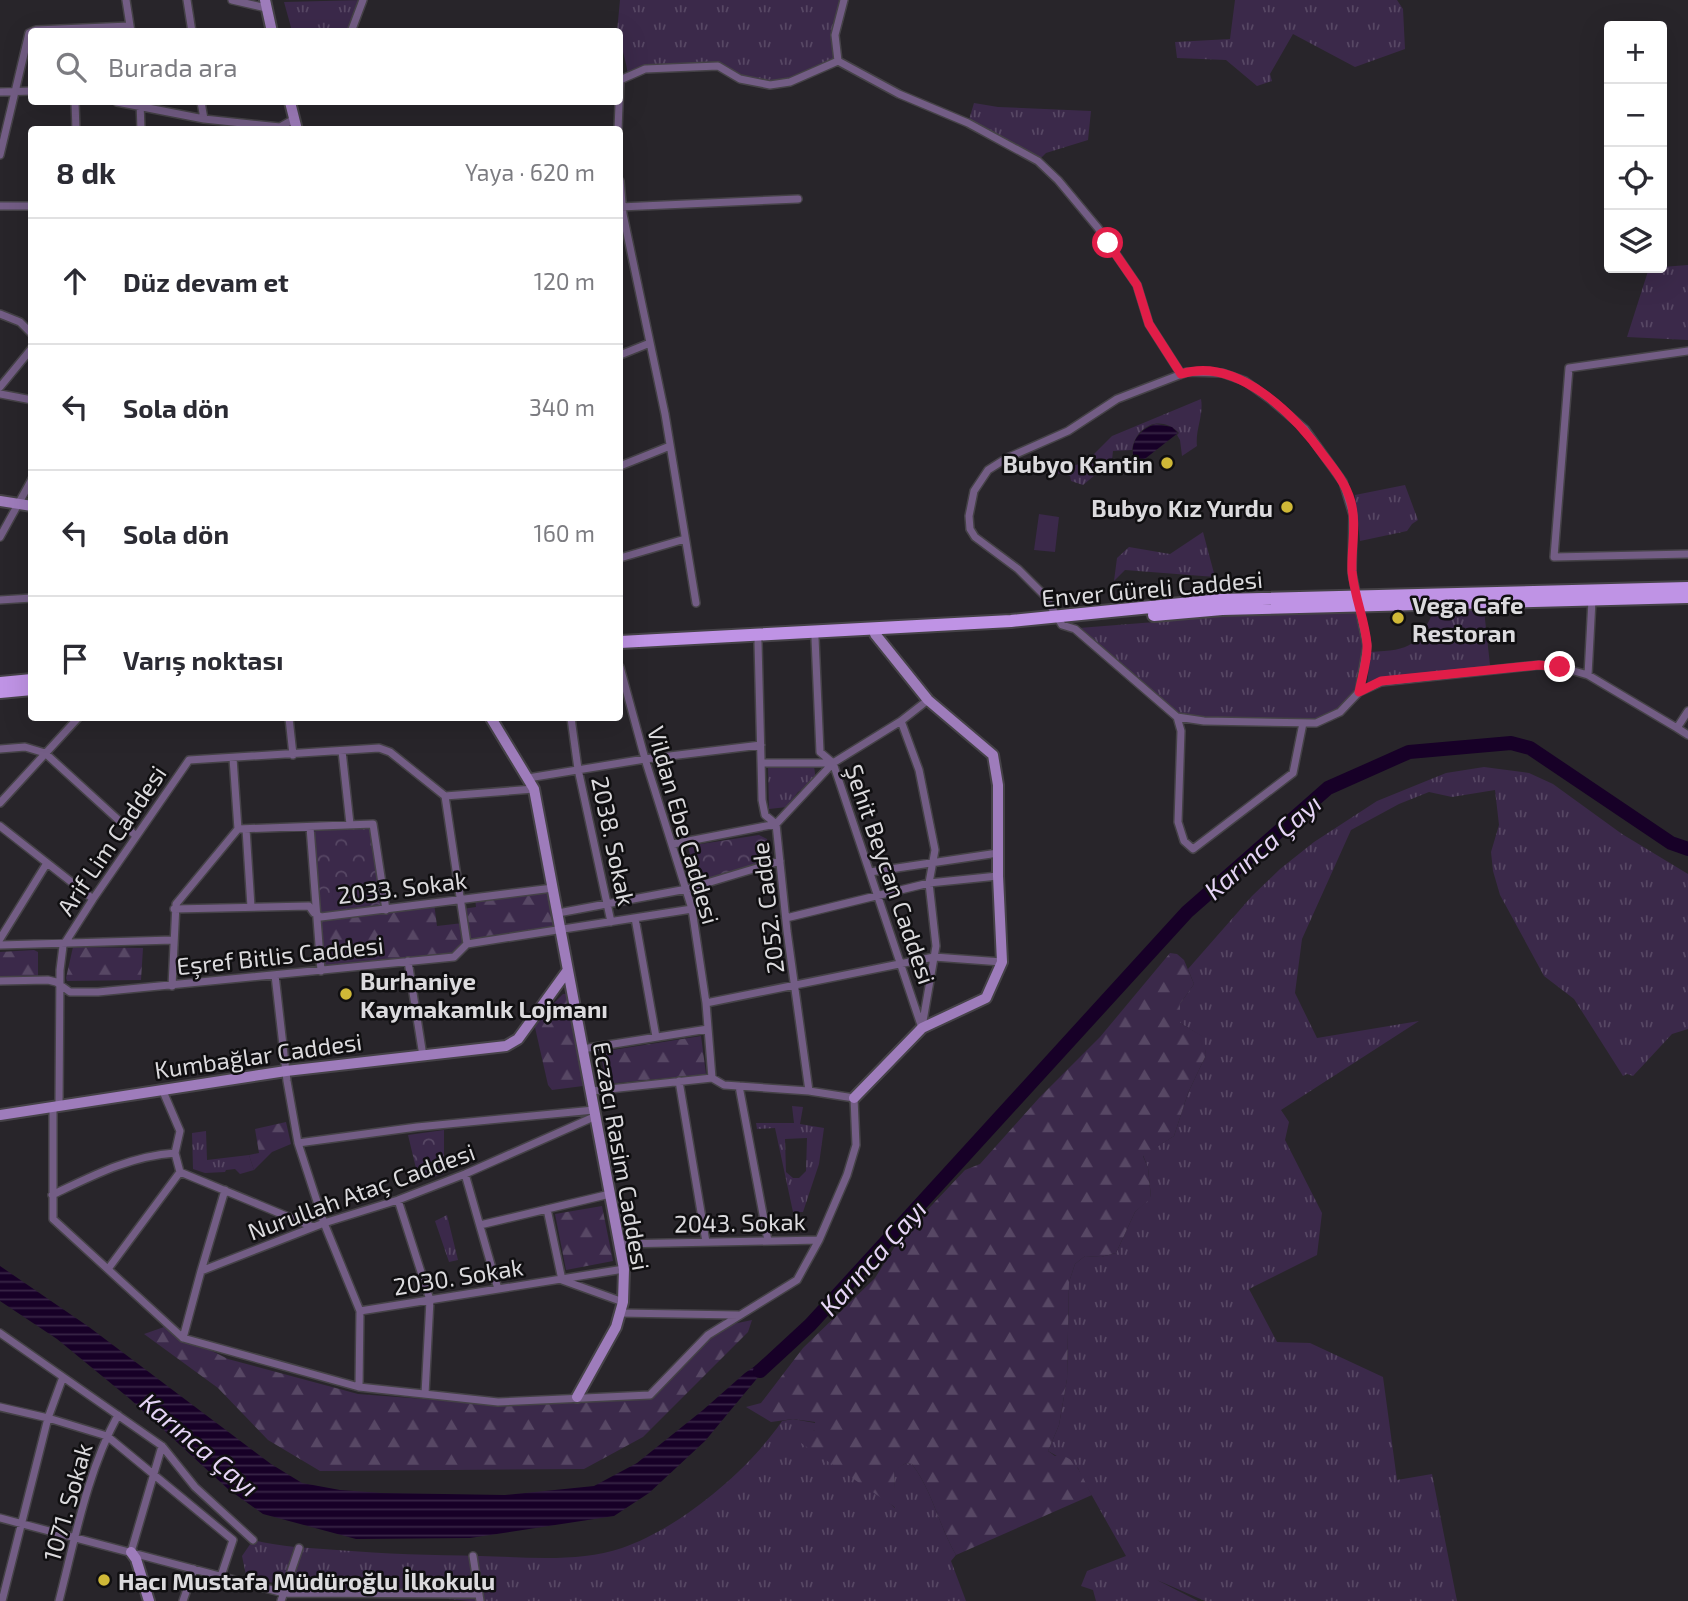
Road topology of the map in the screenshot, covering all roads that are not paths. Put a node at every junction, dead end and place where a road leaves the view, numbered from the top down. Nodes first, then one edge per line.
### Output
1 (126, 0) edge
2 (187, 0) edge
3 (232, 0) edge
4 (363, 0) edge
5 (845, 0) edge
6 (265, 4) edge
7 (130, 28) edge
8 (191, 28) edge
9 (271, 28) edge
10 (352, 28) edge
11 (28, 38) edge
12 (838, 61) junction
13 (623, 78) edge
14 (17, 91) junction
15 (28, 91) edge
16 (0, 92) edge
17 (75, 105) edge
18 (141, 105) edge
19 (146, 105) edge
20 (202, 105) edge
21 (293, 105) edge
22 (619, 105) edge
23 (204, 118) junction
24 (296, 124) edge
25 (76, 126) edge
26 (141, 126) edge
27 (272, 126) edge
28 (618, 126) edge
29 (0, 155) edge
30 (798, 199) dead end
31 (0, 206) edge
32 (28, 206) edge
33 (623, 207) edge
34 (623, 216) edge
35 (0, 314) edge
36 (28, 330) edge
37 (650, 343) junction
38 (1688, 351) edge
39 (28, 353) edge
40 (623, 354) edge
41 (1181, 374) junction
42 (0, 387) edge
43 (0, 394) edge
44 (28, 399) edge
45 (670, 446) junction
46 (623, 466) edge
47 (28, 486) edge
48 (0, 501) edge
49 (16, 505) junction
50 (28, 506) edge
51 (0, 537) edge
52 (685, 539) junction
53 (1688, 554) edge
54 (623, 557) edge
55 (1688, 588) edge
56 (1688, 597) edge
57 (28, 598) edge
58 (0, 600) edge
59 (1592, 600) junction
60 (1358, 601) junction
61 (696, 603) dead end
62 (1059, 621) junction
63 (875, 634) junction
64 (815, 638) junction
65 (623, 642) edge
66 (758, 642) junction
67 (623, 649) edge
68 (1588, 675) junction
69 (623, 678) edge
70 (28, 680) edge
71 (0, 683) edge
72 (28, 689) edge
73 (0, 692) edge
74 (1359, 692) junction
75 (929, 700) junction
76 (1688, 710) edge
77 (1177, 717) junction
78 (75, 721) edge
79 (289, 721) edge
80 (493, 721) edge
81 (571, 721) edge
82 (901, 722) junction
83 (1303, 723) junction
84 (1677, 728) junction
85 (1688, 735) edge
86 (761, 746) junction
87 (0, 749) edge
88 (342, 751) junction
89 (46, 753) junction
90 (292, 755) junction
91 (233, 758) junction
92 (645, 759) junction
93 (762, 763) junction
94 (833, 763) junction
95 (578, 769) junction
96 (531, 783) junction
97 (444, 796) junction
98 (0, 803) edge
99 (350, 824) junction
100 (776, 824) junction
101 (0, 826) edge
102 (310, 827) junction
103 (242, 829) junction
104 (136, 836) junction
105 (673, 844) junction
106 (998, 853) junction
107 (780, 861) junction
108 (47, 863) junction
109 (933, 863) junction
110 (870, 872) junction
111 (998, 876) junction
112 (929, 883) junction
113 (553, 888) junction
114 (687, 889) junction
115 (877, 895) junction
116 (93, 899) junction
117 (460, 900) junction
118 (607, 904) junction
119 (251, 907) junction
120 (174, 909) junction
121 (692, 909) junction
122 (386, 910) junction
123 (558, 913) junction
124 (317, 915) junction
125 (635, 918) junction
126 (786, 918) junction
127 (611, 922) junction
128 (561, 930) junction
129 (0, 939) edge
130 (173, 940) junction
131 (66, 942) junction
132 (467, 944) junction
133 (0, 945) edge
134 (934, 957) junction
135 (408, 961) junction
136 (1002, 962) junction
137 (900, 963) junction
138 (568, 970) junction
139 (321, 971) junction
140 (275, 975) junction
141 (0, 981) edge
142 (60, 984) junction
143 (172, 986) junction
144 (795, 986) junction
145 (706, 1003) junction
146 (922, 1028) junction
147 (708, 1029) junction
148 (656, 1037) junction
149 (582, 1049) junction
150 (422, 1056) junction
151 (286, 1071) junction
152 (712, 1078) junction
153 (680, 1081) junction
154 (739, 1086) junction
155 (162, 1088) junction
156 (591, 1091) junction
157 (809, 1091) junction
158 (854, 1098) junction
159 (56, 1106) junction
160 (595, 1113) junction
161 (0, 1115) edge
162 (298, 1143) junction
163 (176, 1153) junction
164 (180, 1172) junction
165 (466, 1174) junction
166 (225, 1190) junction
167 (610, 1194) junction
168 (52, 1195) junction
169 (398, 1200) junction
170 (547, 1209) junction
171 (324, 1223) junction
172 (480, 1225) junction
173 (313, 1227) junction
174 (819, 1240) junction
175 (768, 1241) junction
176 (706, 1242) junction
177 (620, 1244) junction
178 (108, 1269) junction
179 (624, 1269) junction
180 (201, 1271) junction
181 (562, 1280) junction
182 (498, 1289) junction
183 (430, 1300) junction
184 (622, 1308) junction
185 (360, 1311) junction
186 (739, 1315) junction
187 (0, 1333) edge
188 (183, 1338) junction
189 (63, 1377) junction
190 (359, 1387) junction
191 (425, 1394) junction
192 (577, 1397) junction
193 (0, 1407) edge
194 (118, 1415) junction
195 (48, 1418) junction
196 (107, 1436) junction
197 (162, 1447) junction
198 (154, 1474) junction
199 (0, 1518) edge
200 (21, 1524) junction
201 (75, 1538) junction
202 (253, 1540) dead end
203 (299, 1548) dead end
204 (131, 1552) junction
205 (473, 1556) dead end
206 (194, 1569) junction
207 (221, 1576) junction
208 (282, 1597) edge
209 (390, 1597) edge
210 (479, 1597) edge
211 (2, 1601) edge
212 (59, 1601) edge
213 (149, 1601) edge
214 (183, 1601) edge

1 - 7 street
2 - 8 street
3 - 6 street
4 - 10 street
5 - 12 street
6 - 9 main road
11 - 14 street
12 - 13 street
12 - 41 street
14 - 15 street
14 - 16 street
14 - 29 street
17 - 25 street
18 - 26 street
19 - 23 street
20 - 23 street
21 - 24 main road
22 - 28 street
23 - 27 street
30 - 33 street
31 - 32 street
34 - 37 street
35 - 36 street
37 - 40 street
37 - 45 street
38 - 53 street
39 - 42 street
41 - 60 street
41 - 62 street
43 - 44 street
45 - 46 street
45 - 52 street
47 - 49 street
48 - 49 main road
49 - 50 main road
49 - 51 street
52 - 54 street
52 - 61 street
55 - 60 main road, Enver Güreli Caddesi
56 - 59 main road, Enver Güreli Caddesi
57 - 58 street
59 - 60 main road, Enver Güreli Caddesi
59 - 68 street
60 - 62 main road, Enver Güreli Caddesi
60 - 74 street
62 - 63 main road, Enver Güreli Caddesi
62 - 65 main road, Enver Güreli Caddesi
62 - 77 street
63 - 64 main road, Enver Güreli Caddesi
63 - 75 main road
64 - 66 main road, Enver Güreli Caddesi
64 - 94 street, Şehit Beycan Caddesi
66 - 67 main road, Enver Güreli Caddesi
66 - 86 street, 2052. Cadde
68 - 74 street
68 - 84 street
69 - 92 street, Vildan Ebe Caddesi
70 - 71 main road
72 - 73 main road
74 - 83 street
75 - 82 street
75 - 106 main road
76 - 84 street
77 - 83 street
77 - 83 street
78 - 89 street
79 - 90 street
80 - 96 main road, Eczacı Rasim Caddesi
81 - 95 street, 2038. Sokak
82 - 94 street
82 - 109 street
84 - 85 street
86 - 92 street
86 - 93 street, 2052. Cadde
87 - 89 street
88 - 90 street, Arif Lim Caddesi
88 - 97 street, Arif Lim Caddesi
88 - 99 street
89 - 98 street
89 - 104 street
90 - 91 street, Arif Lim Caddesi
91 - 103 street
91 - 104 street, Arif Lim Caddesi
92 - 95 street
92 - 105 street, Vildan Ebe Caddesi
93 - 94 street
93 - 100 street, 2052. Cadde
94 - 100 street
94 - 110 street, Şehit Beycan Caddesi
95 - 96 street
95 - 118 street, 2038. Sokak
96 - 97 street
96 - 113 main road, Eczacı Rasim Caddesi
97 - 117 street
99 - 102 street
99 - 122 street
100 - 105 street
100 - 107 street, 2052. Cadde
101 - 108 street
102 - 103 street
102 - 124 street
103 - 119 street
103 - 120 street
104 - 116 street, Arif Lim Caddesi
105 - 114 street, Vildan Ebe Caddesi
106 - 109 street
106 - 111 main road
107 - 114 street
107 - 126 street, 2052. Cadde
108 - 116 street
108 - 129 street
109 - 110 street
109 - 112 street
110 - 115 street, Şehit Beycan Caddesi
111 - 112 street
111 - 136 main road
112 - 115 street
112 - 134 street
113 - 117 street, 2033. Sokak
113 - 123 main road, Eczacı Rasim Caddesi
114 - 118 street
114 - 121 street, Vildan Ebe Caddesi
115 - 126 street
115 - 137 street, Şehit Beycan Caddesi
116 - 131 street, Arif Lim Caddesi
117 - 122 street, 2033. Sokak
117 - 132 street
118 - 123 street
118 - 127 street, 2038. Sokak
119 - 120 street, 2033. Sokak
119 - 124 street, 2033. Sokak
120 - 130 street
121 - 125 street, Eşref Bitlis Caddesi
121 - 145 street, Vildan Ebe Caddesi
122 - 124 street, 2033. Sokak
123 - 128 main road, Eczacı Rasim Caddesi
124 - 139 street
125 - 127 street, Eşref Bitlis Caddesi
125 - 148 street
126 - 144 street, 2052. Cadde
127 - 128 street, Eşref Bitlis Caddesi
128 - 132 street, Eşref Bitlis Caddesi
128 - 138 main road, Eczacı Rasim Caddesi
130 - 131 street
130 - 143 street
131 - 133 street
131 - 142 street, Arif Lim Caddesi
132 - 135 street, Eşref Bitlis Caddesi
134 - 136 street
134 - 137 street
134 - 146 street
135 - 139 street, Eşref Bitlis Caddesi
135 - 150 street
136 - 146 main road
137 - 144 street
137 - 146 street, Şehit Beycan Caddesi
138 - 149 main road, Eczacı Rasim Caddesi
138 - 150 main road, Kumbağlar Caddesi
139 - 140 street, Eşref Bitlis Caddesi
140 - 143 street, Eşref Bitlis Caddesi
140 - 151 street
141 - 142 street, Eşref Bitlis Caddesi
142 - 143 street, Eşref Bitlis Caddesi
142 - 159 street, Arif Lim Caddesi
144 - 145 street
144 - 157 street, 2052. Cadde
145 - 147 street, Vildan Ebe Caddesi
146 - 158 main road
147 - 148 street
147 - 152 street, Vildan Ebe Caddesi
148 - 149 street
149 - 156 main road, Eczacı Rasim Caddesi
150 - 151 main road, Kumbağlar Caddesi
151 - 155 main road, Kumbağlar Caddesi
151 - 162 street
152 - 153 street
152 - 154 street
153 - 156 street
153 - 176 street
154 - 157 street
154 - 175 street
155 - 159 main road, Kumbağlar Caddesi
155 - 163 street
156 - 160 main road, Eczacı Rasim Caddesi
157 - 158 street
158 - 174 street
159 - 161 main road, Kumbağlar Caddesi
159 - 168 street, Arif Lim Caddesi
160 - 162 street
160 - 165 street, Nurullah Ataç Caddesi
160 - 167 main road, Eczacı Rasim Caddesi
162 - 171 street
163 - 164 street
163 - 168 street
164 - 166 street
164 - 178 street
165 - 169 street, Nurullah Ataç Caddesi
165 - 172 street
166 - 173 street
166 - 180 street
167 - 170 street
167 - 177 main road, Eczacı Rasim Caddesi
168 - 178 street, Arif Lim Caddesi
169 - 171 street, Nurullah Ataç Caddesi
169 - 183 street
170 - 172 street
170 - 181 street
171 - 173 street, Nurullah Ataç Caddesi
171 - 185 street
172 - 182 street
173 - 180 street, Nurullah Ataç Caddesi
174 - 175 street, 2043. Sokak
174 - 186 street
175 - 176 street, 2043. Sokak
176 - 177 street, 2043. Sokak
177 - 179 main road, Eczacı Rasim Caddesi
178 - 188 street, Arif Lim Caddesi
179 - 181 street, 2030. Sokak
179 - 184 main road, Eczacı Rasim Caddesi
180 - 188 street
181 - 182 street, 2030. Sokak
181 - 184 street, 2030. Sokak
182 - 183 street, 2030. Sokak
183 - 185 street, 2030. Sokak
183 - 191 street
184 - 186 street, 2030. Sokak
184 - 192 main road, Eczacı Rasim Caddesi
185 - 190 street
186 - 192 street
187 - 189 street
188 - 190 street
189 - 194 street
189 - 195 street
190 - 191 street
191 - 192 street
193 - 195 street
194 - 196 street, 1071. Sokak
194 - 197 street
195 - 196 street
195 - 200 street
196 - 198 street
196 - 201 street, 1071. Sokak
197 - 198 street
197 - 202 street
198 - 204 street
198 - 207 street
199 - 200 street
200 - 201 street
200 - 211 street
201 - 204 street
201 - 212 street, 1071. Sokak
203 - 208 street
204 - 206 street
204 - 213 main road
205 - 210 street
206 - 207 street
206 - 214 street
207 - 208 street
208 - 209 street
209 - 210 street

